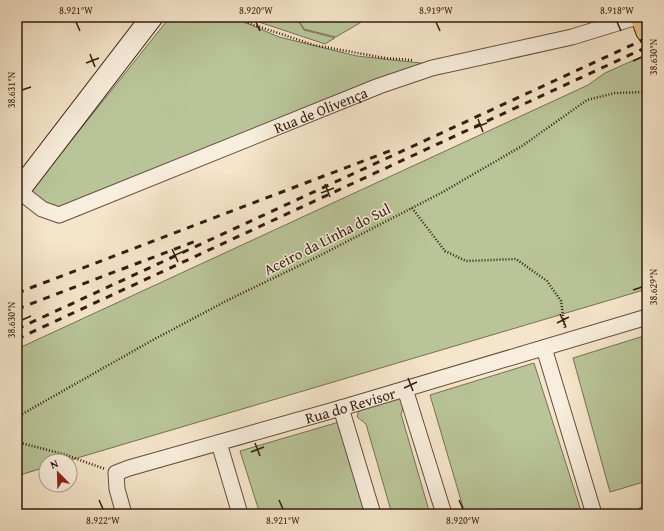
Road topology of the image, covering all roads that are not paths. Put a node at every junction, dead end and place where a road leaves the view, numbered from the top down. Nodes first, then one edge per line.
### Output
1 (152, 17) edge
2 (637, 17) edge
3 (642, 17) edge
4 (647, 31) edge
5 (18, 192) edge
6 (647, 317) edge
7 (544, 348) junction
8 (405, 389) junction
9 (341, 408) junction
10 (219, 443) junction
11 (124, 514) edge
12 (240, 514) edge
13 (373, 514) edge
14 (444, 514) edge
15 (594, 514) edge

1 - 5 main road
2 - 5 street, Rua de Olivença
3 - 4 main road
6 - 7 street, Rua do Revisor
7 - 8 street, Rua do Revisor
7 - 15 street
8 - 9 street, Rua do Revisor
8 - 14 street
9 - 10 street, Rua do Revisor
9 - 13 street
10 - 11 street, Rua do Revisor
10 - 12 street

